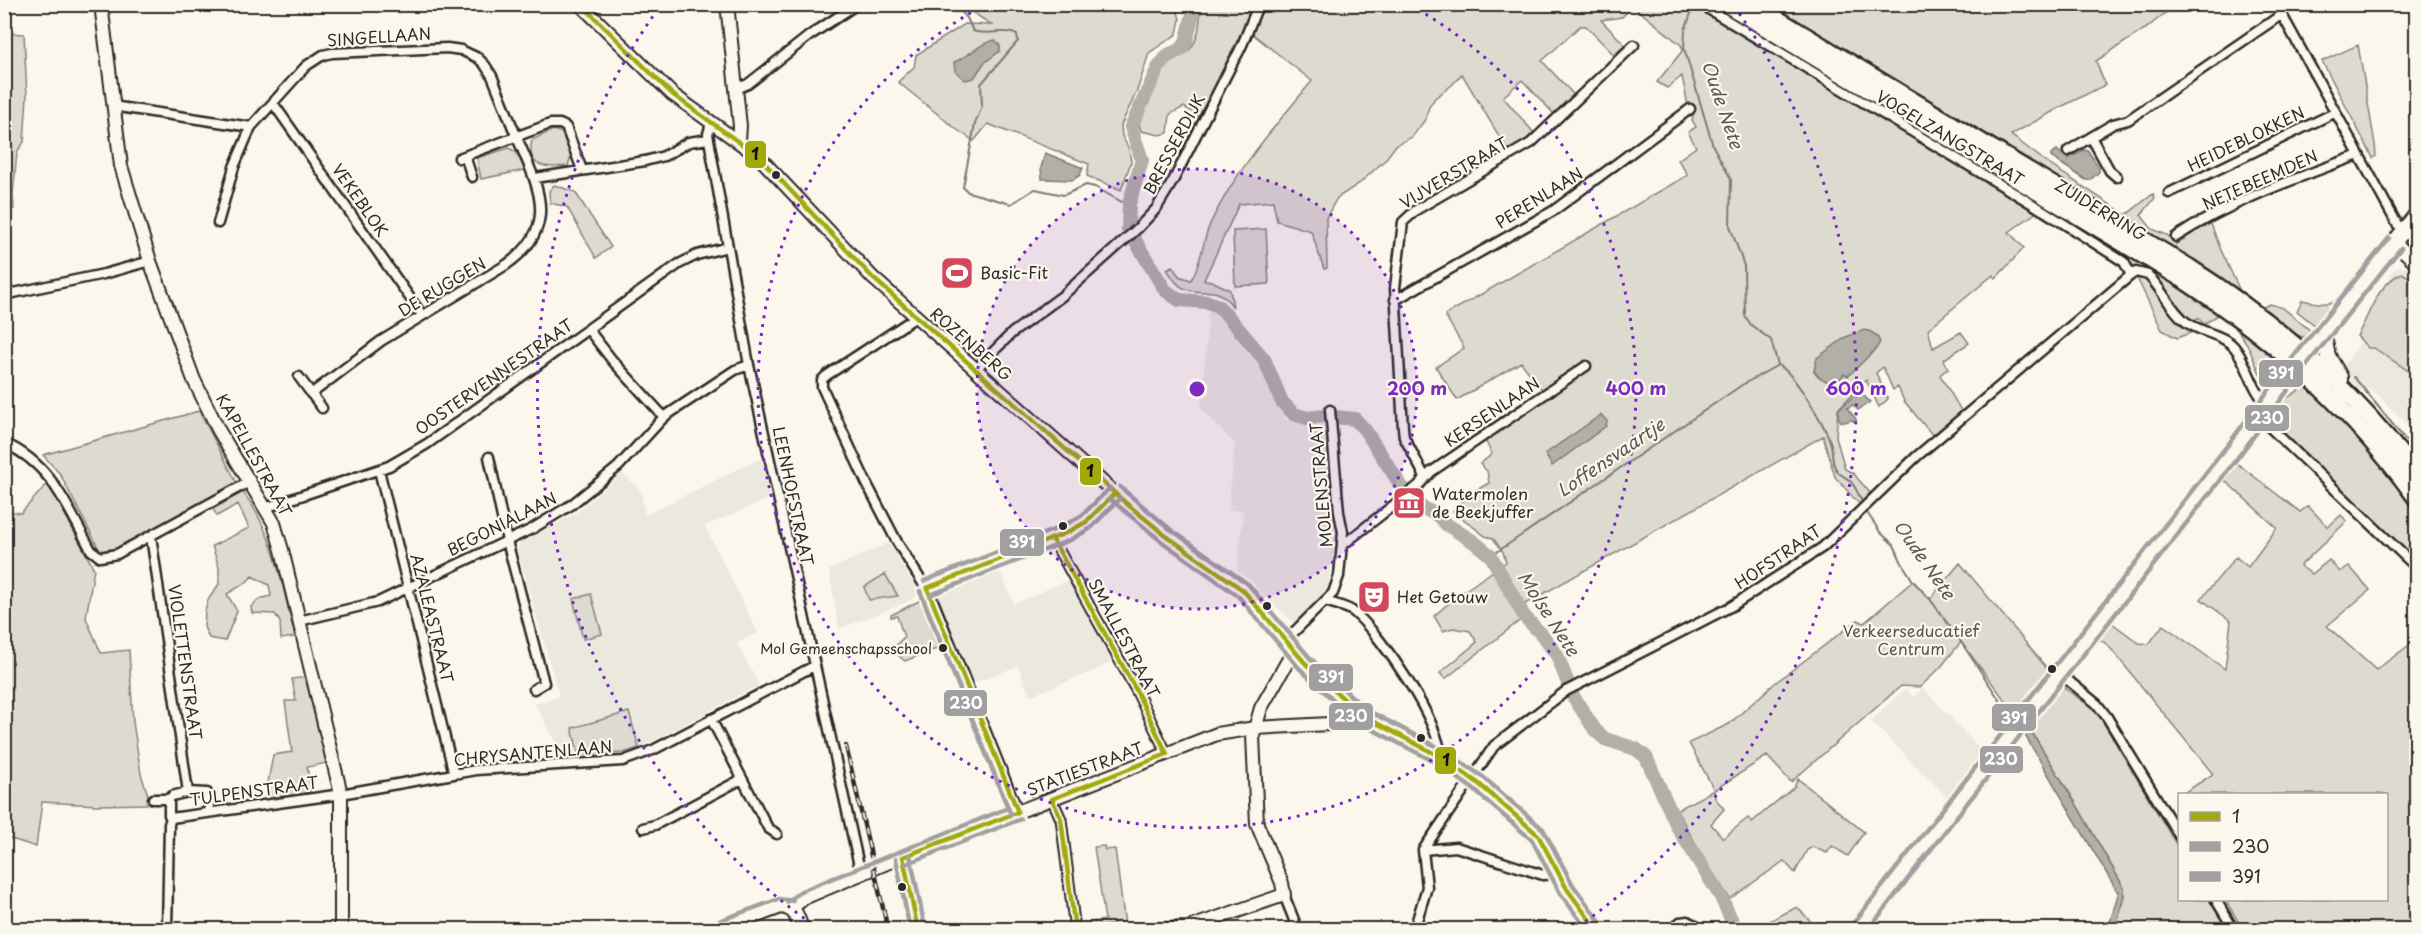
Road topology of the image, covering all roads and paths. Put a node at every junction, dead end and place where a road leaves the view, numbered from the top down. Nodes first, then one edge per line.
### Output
1 (101, 4) edge
2 (580, 4) edge
3 (728, 4) edge
4 (857, 4) edge
5 (1259, 4) edge
6 (1700, 4) edge
7 (1726, 4) edge
8 (1753, 4) edge
9 (2276, 4) edge
10 (2281, 15) junction
11 (1634, 45) dead end
12 (736, 89) junction
13 (273, 103) junction
14 (112, 106) junction
15 (1690, 109) dead end
16 (2336, 112) junction
17 (711, 123) junction
18 (250, 127) junction
19 (2091, 137) junction
20 (518, 138) junction
21 (708, 139) junction
22 (739, 140) junction
23 (2068, 151) dead end
24 (2359, 155) junction
25 (582, 170) junction
26 (472, 177) dead end
27 (2117, 177) dead end
28 (535, 178) junction
29 (2169, 193) dead end
30 (2416, 215) edge
31 (218, 223) dead end
32 (2405, 230) junction
33 (2176, 237) dead end
34 (2395, 243) junction
35 (728, 247) junction
36 (2416, 253) edge
37 (150, 261) junction
38 (2416, 262) edge
39 (2132, 274) junction
40 (4, 295) edge
41 (1395, 300) junction
42 (422, 315) junction
43 (916, 317) junction
44 (588, 329) junction
45 (2323, 332) junction
46 (2301, 359) junction
47 (749, 365) junction
48 (1586, 366) dead end
49 (976, 369) junction
50 (299, 377) dead end
51 (2340, 385) junction
52 (311, 394) junction
53 (2268, 405) junction
54 (322, 408) dead end
55 (1330, 414) dead end
56 (664, 417) junction
57 (2259, 417) junction
58 (4, 443) edge
59 (489, 457) dead end
60 (379, 470) junction
61 (2416, 474) edge
62 (1425, 477) junction
63 (249, 482) junction
64 (1115, 493) junction
65 (2416, 498) edge
66 (265, 508) junction
67 (151, 536) junction
68 (1052, 538) junction
69 (507, 541) junction
70 (1344, 544) junction
71 (2416, 567) edge
72 (409, 587) junction
73 (927, 588) junction
74 (1325, 601) junction
75 (300, 621) junction
76 (1290, 645) junction
77 (814, 666) junction
78 (2059, 673) junction
79 (534, 689) dead end
80 (1361, 715) junction
81 (711, 719) junction
82 (1255, 728) junction
83 (1167, 754) junction
84 (1442, 757) junction
85 (454, 774) junction
86 (742, 779) junction
87 (1473, 779) junction
88 (189, 792) junction
89 (341, 794) junction
90 (153, 799) dead end
91 (169, 799) junction
92 (1052, 799) junction
93 (210, 812) junction
94 (1018, 812) junction
95 (171, 818) junction
96 (643, 828) dead end
97 (777, 834) dead end
98 (2178, 834) edge
99 (1423, 850) junction
100 (903, 857) junction
101 (861, 874) junction
102 (1558, 874) junction
103 (1284, 894) junction
104 (2217, 901) edge
105 (792, 908) junction
106 (166, 930) edge
107 (341, 930) edge
108 (716, 930) edge
109 (801, 930) edge
110 (918, 930) edge
111 (1075, 930) edge
112 (1149, 930) edge
113 (1298, 930) edge
114 (1414, 930) edge
115 (1597, 930) edge
116 (1672, 930) edge
117 (1702, 930) edge
118 (1858, 930) edge
119 (2234, 930) edge

1 - 14 street, KAPELLESTRAAT
2 - 17 street, ROZENBERG
3 - 12 street
4 - 12 street
5 - 49 street, BRESSERDIJK
6 - 39 street, VOGELZANGSTRAAT
7 - 46 highway, ZUIDERRING
8 - 46 highway, ZUIDERRING
9 - 10 street
10 - 16 street
10 - 19 street
11 - 41 street, VIJVERSTRAAT
12 - 22 street
13 - 18 street, SINGELLAAN
13 - 20 street, SINGELLAAN
13 - 42 street, VEKEBLOK
14 - 18 street
14 - 37 street, KAPELLESTRAAT
15 - 41 street, PERENLAAN
16 - 24 street
16 - 29 street, HEIDEBLOKKEN
17 - 21 street, LEENHOFSTRAAT
17 - 22 street, ROZENBERG
18 - 31 street, SINGELLAAN
19 - 23 street
19 - 27 street
20 - 25 street
20 - 26 street
20 - 28 street, DE RUGGEN
21 - 25 street
21 - 35 street, LEENHOFSTRAAT
22 - 43 street, ROZENBERG
24 - 32 street
24 - 33 street, NETEBEEMDEN
25 - 28 street
28 - 42 street, DE RUGGEN
30 - 32 main road
32 - 34 main road
34 - 36 street
34 - 38 street
34 - 45 main road
35 - 44 street, OOSTERVENNESTRAAT
35 - 47 street, LEENHOFSTRAAT
37 - 40 street
37 - 63 street, KAPELLESTRAAT
39 - 53 street, VOGELZANGSTRAAT
39 - 87 street, HOFSTRAAT
41 - 62 street, VIJVERSTRAAT
42 - 52 street, DE RUGGEN
43 - 49 street, ROZENBERG
43 - 73 street
44 - 56 street
44 - 60 street, OOSTERVENNESTRAAT
45 - 46 main road
45 - 51 main road
46 - 51 highway, ZUIDERRING
46 - 53 street
46 - 65 highway, ZUIDERRING
47 - 56 street, BEGONIALAAN
47 - 77 street, LEENHOFSTRAAT
48 - 62 street, KERSENLAAN
49 - 64 street, ROZENBERG
50 - 52 street
51 - 61 highway, ZUIDERRING
52 - 54 street
53 - 57 street
55 - 70 street, MOLENSTRAAT
56 - 69 street, BEGONIALAAN
57 - 71 street
57 - 78 street
58 - 67 street
59 - 69 street
60 - 66 street, OOSTERVENNESTRAAT
60 - 72 street, AZALEASTRAAT
62 - 70 street, KERSENLAAN
63 - 66 street, KAPELLESTRAAT
63 - 67 street
64 - 68 street
64 - 76 street, ROZENBERG
66 - 75 street, KAPELLESTRAAT
67 - 88 street, VIOLETTENSTRAAT
68 - 73 street
68 - 83 street, SMALLESTRAAT
69 - 72 street, BEGONIALAAN
69 - 79 street
70 - 74 street, MOLENSTRAAT
72 - 75 street, BEGONIALAAN
72 - 85 street, AZALEASTRAAT
73 - 94 street
74 - 76 street, MOLENSTRAAT
74 - 84 street
75 - 89 street, KAPELLESTRAAT
76 - 80 street, ROZENBERG
76 - 82 street
77 - 81 street, CHRYSANTENLAAN
77 - 101 street, LEENHOFSTRAAT
78 - 98 street
78 - 118 street
80 - 82 street, STATIESTRAAT
80 - 84 street, ROZENBERG
81 - 85 street, CHRYSANTENLAAN
81 - 86 street
82 - 83 street, STATIESTRAAT
82 - 103 street
83 - 92 street, STATIESTRAAT
84 - 87 street, ROZENBERG
85 - 89 street, CHRYSANTENLAAN
86 - 96 street
86 - 97 street
87 - 99 street, HOFSTRAAT
87 - 102 street, ROZENBERG
88 - 91 street
88 - 93 street
89 - 93 street, TULPENSTRAAT
89 - 107 street, KAPELLESTRAAT
90 - 91 street, TULPENSTRAAT
91 - 95 street
92 - 94 street, STATIESTRAAT
92 - 111 street
93 - 95 street, TULPENSTRAAT
94 - 100 street, STATIESTRAAT
95 - 106 street
99 - 102 street
99 - 114 street
100 - 101 street, STATIESTRAAT
100 - 110 street
101 - 105 street, STATIESTRAAT
102 - 115 street, ROZENBERG
103 - 112 street
103 - 113 street
104 - 119 street
105 - 108 main road
105 - 109 main road
116 - 117 street

